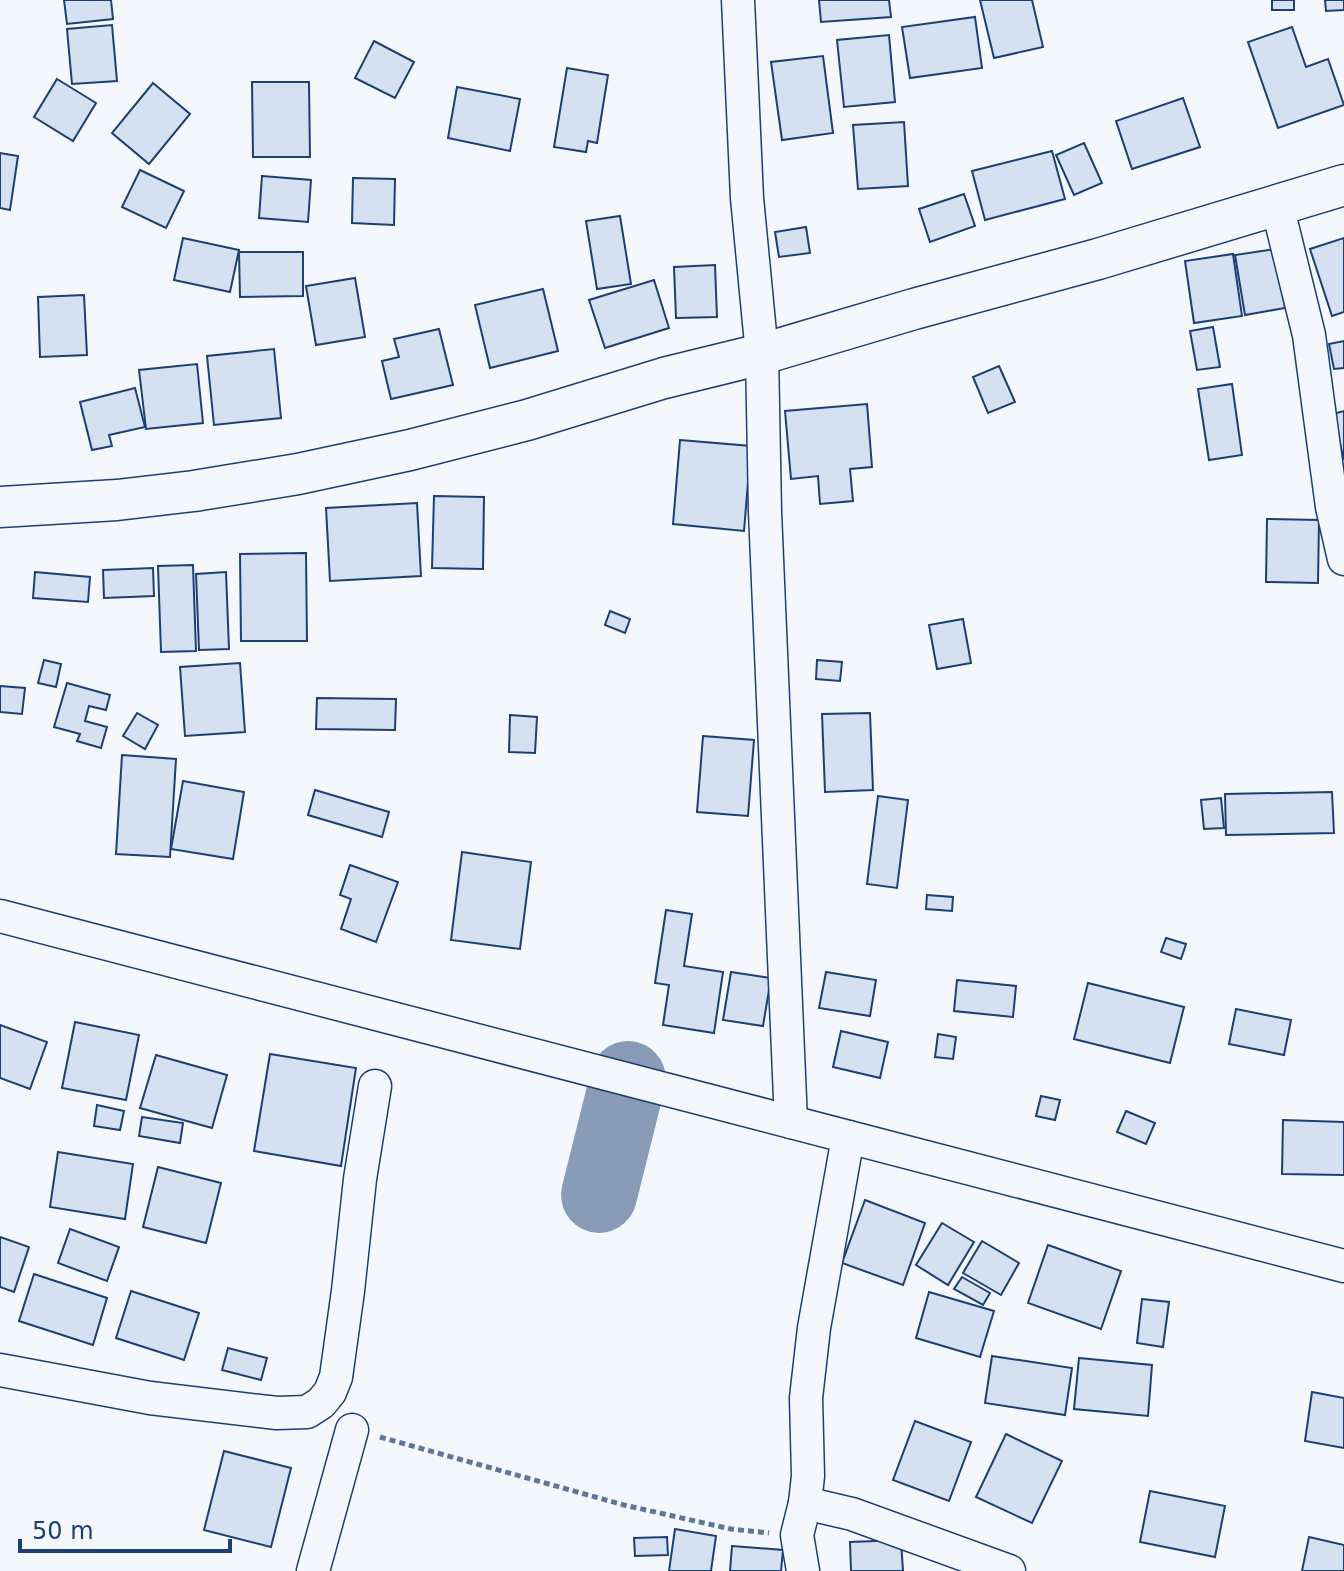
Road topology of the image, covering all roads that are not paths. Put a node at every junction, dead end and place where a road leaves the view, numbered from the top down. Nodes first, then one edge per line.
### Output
1 (738, 0) edge
2 (1344, 185) edge
3 (1277, 205) junction
4 (762, 354) junction
5 (0, 507) edge
6 (1344, 559) edge
7 (0, 916) edge
8 (375, 1086) dead end
9 (791, 1122) junction
10 (848, 1137) junction
11 (1344, 1266) edge
12 (0, 1370) edge
13 (352, 1430) road end
14 (805, 1503) junction
15 (313, 1571) edge
16 (803, 1571) edge
17 (1009, 1571) edge

1 - 4 street
2 - 3 main road
3 - 4 main road
3 - 6 street
4 - 5 main road
4 - 9 street
7 - 9 street
8 - 12 street
9 - 10 street
10 - 11 street
10 - 14 street
13 - 15 street
14 - 16 street
14 - 17 street

